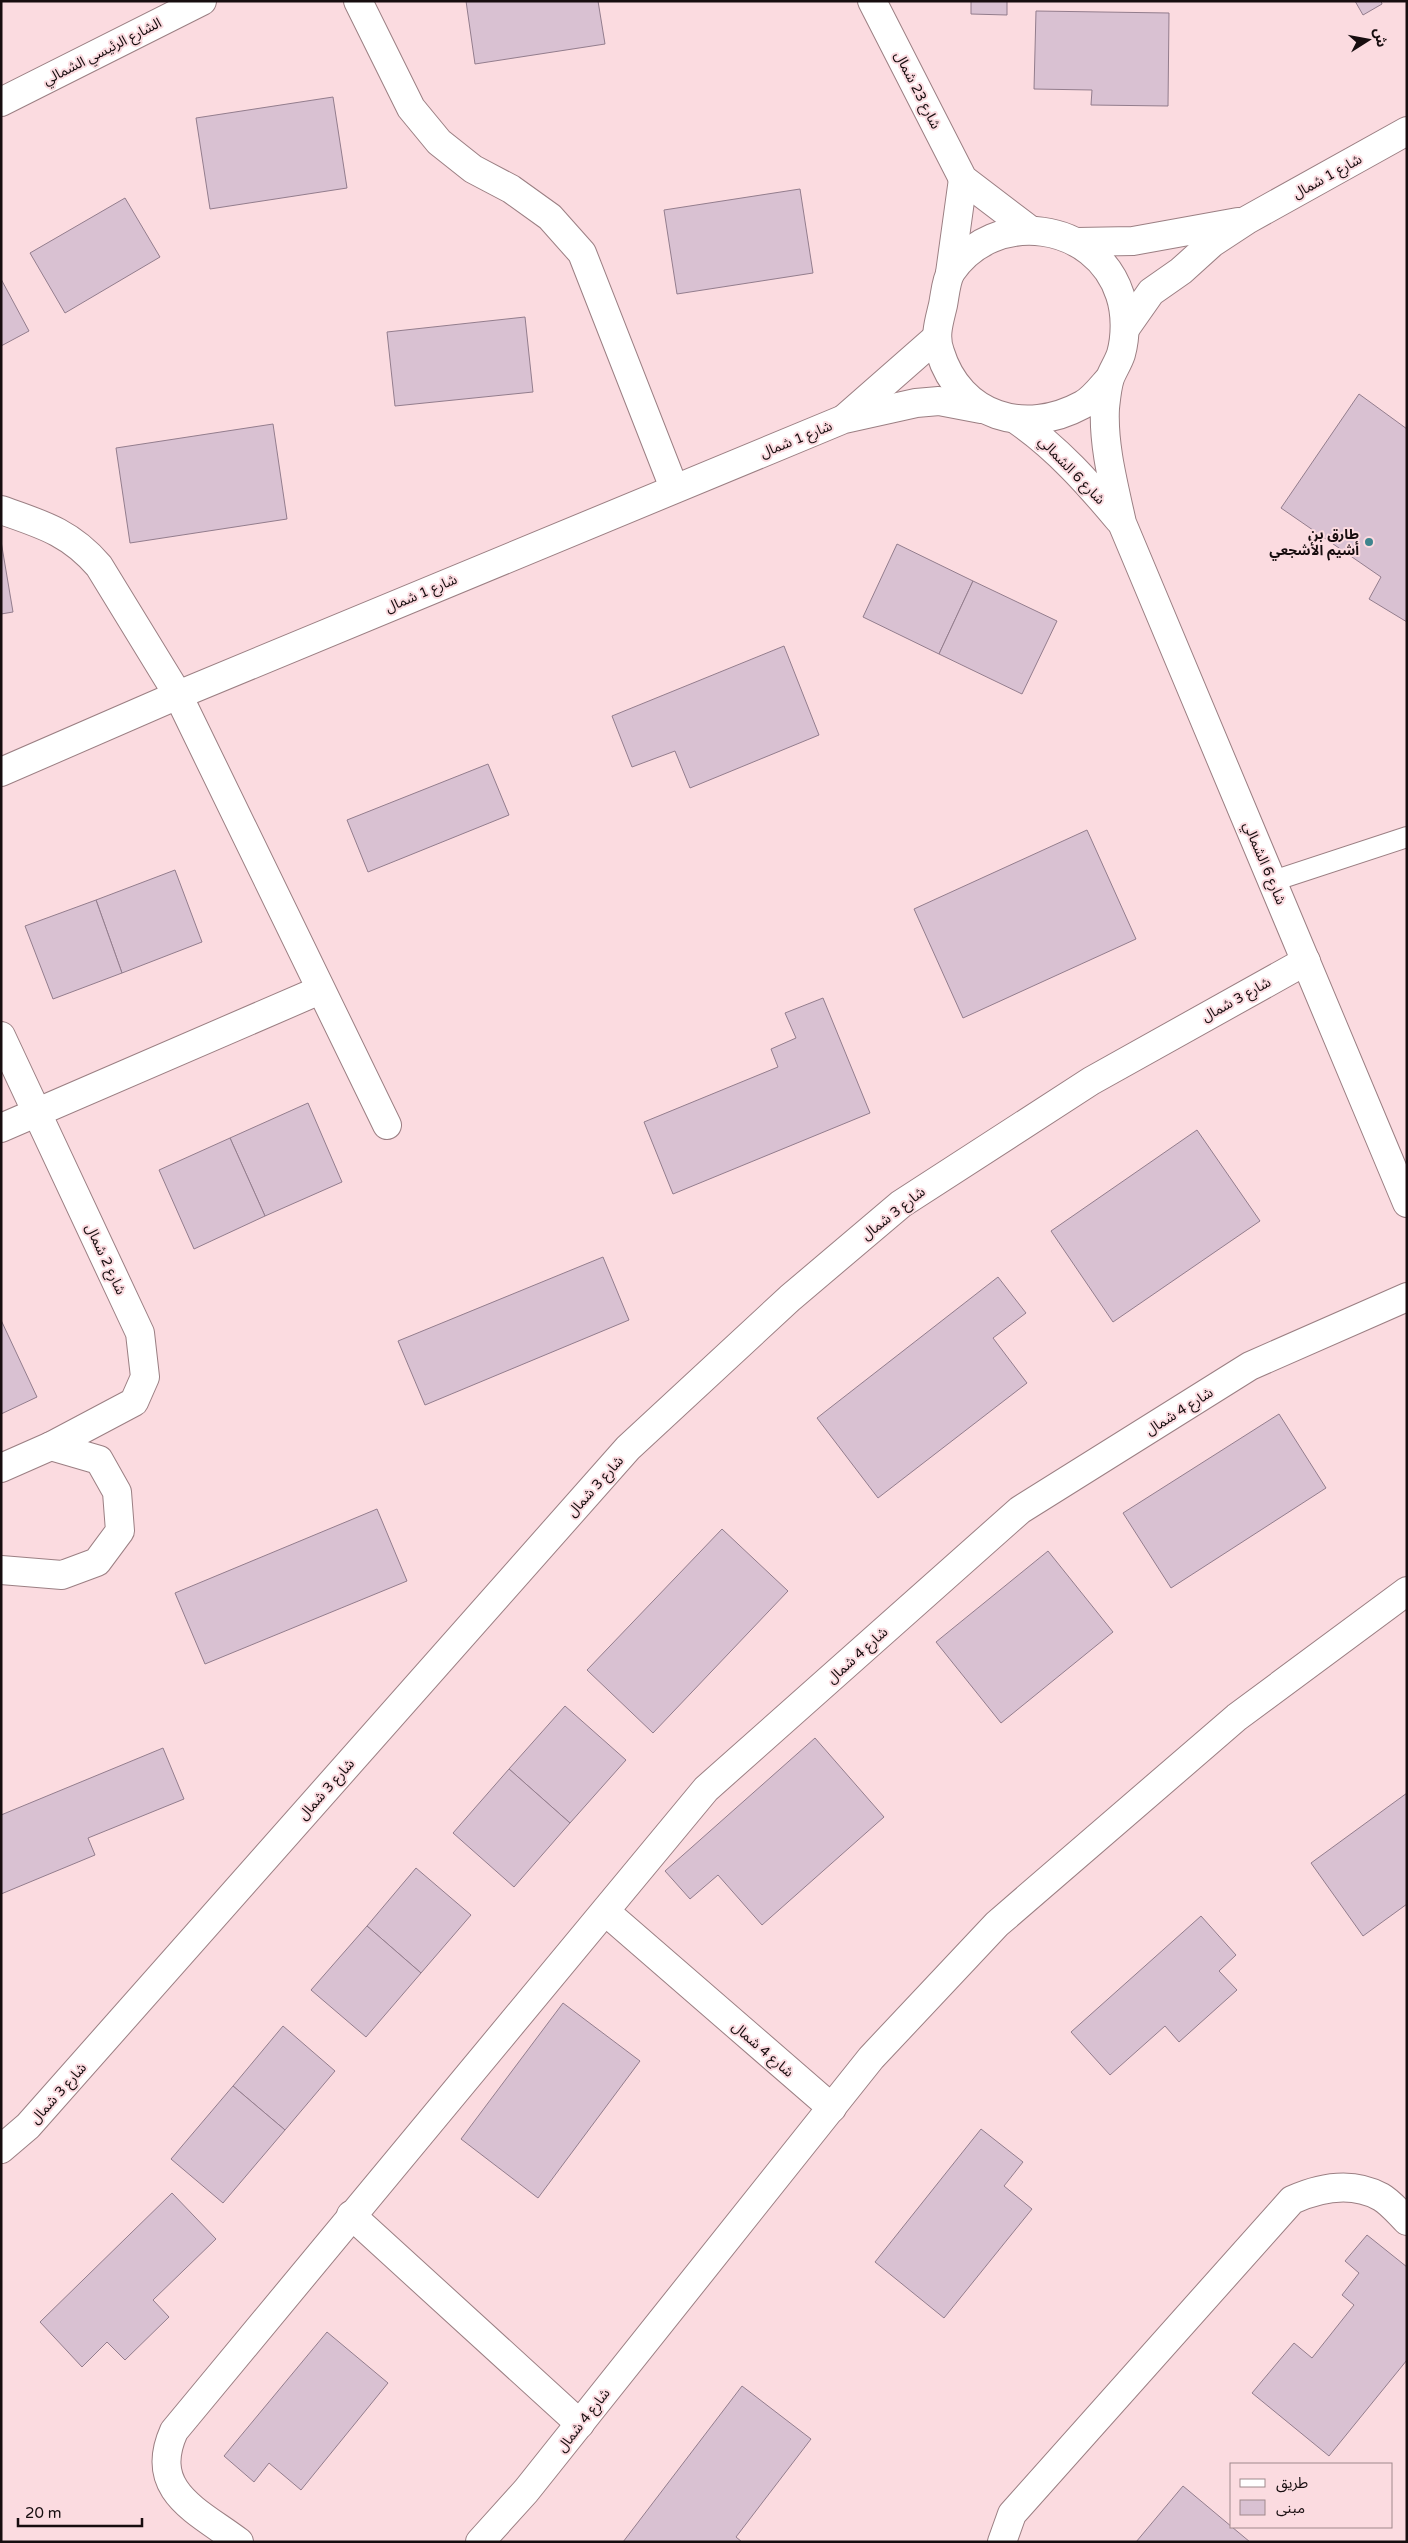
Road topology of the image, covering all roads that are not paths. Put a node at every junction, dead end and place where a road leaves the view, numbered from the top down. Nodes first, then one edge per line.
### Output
1 (202, 1) edge
2 (358, 1) edge
3 (872, 1) edge
4 (1, 102) edge
5 (1407, 131) edge
6 (963, 179) junction
7 (1247, 220) junction
8 (1030, 230) junction
9 (1077, 242) junction
10 (950, 273) junction
11 (1125, 329) junction
12 (936, 339) junction
13 (1109, 380) junction
14 (986, 410) junction
15 (844, 420) junction
16 (1018, 421) junction
17 (674, 488) junction
18 (1, 510) edge
19 (1122, 523) junction
20 (178, 695) junction
21 (1, 772) edge
22 (1407, 837) edge
23 (1273, 881) junction
24 (1306, 961) junction
25 (320, 990) junction
26 (1, 1036) edge
27 (36, 1112) junction
28 (387, 1125) dead end
29 (1, 1128) edge
30 (1403, 1185) edge
31 (1407, 1297) edge
32 (51, 1446) junction
33 (1, 1468) edge
34 (1, 1570) edge
35 (1407, 1590) edge
36 (606, 1912) junction
37 (832, 2108) junction
38 (1, 2148) edge
39 (351, 2215) junction
40 (1407, 2221) edge
41 (580, 2424) junction
42 (239, 2542) edge
43 (480, 2542) edge
44 (1002, 2542) edge

1 - 4 street, الشارع الرئيسي الشمالي
2 - 17 street
3 - 6 street, شارع 23 شمال
5 - 7 street, شارع 1 شمال
6 - 8 street, شارع 23 شمال
6 - 10 street
7 - 9 street, شارع 1 شمال
7 - 11 street, شارع 1 شمال
8 - 9 street
8 - 10 street
9 - 11 street
10 - 12 street
11 - 13 street
12 - 14 street
12 - 15 street, شارع 1 شمال
13 - 16 street
13 - 19 street, شارع 6 الشمالي
14 - 15 street, شارع 1 شمال
14 - 16 street
15 - 17 street, شارع 1 شمال
16 - 19 street, شارع 6 الشمالي
17 - 20 street, شارع 1 شمال
18 - 20 street
19 - 23 street, شارع 6 الشمالي
20 - 21 street, شارع 1 شمال
20 - 25 street
22 - 23 lane
23 - 24 street, شارع 6 الشمالي
24 - 30 street, شارع 6 الشمالي
24 - 38 street, شارع 3 شمال
25 - 27 street
25 - 28 street
26 - 27 street, شارع 2 شمال
27 - 29 street
27 - 32 street, شارع 2 شمال
31 - 36 street, شارع 4 شمال
32 - 33 street, شارع 2 شمال
32 - 34 street
35 - 37 street, شارع 4 شمال
36 - 37 street, شارع 4 شمال
36 - 39 street
37 - 41 street, شارع 4 شمال
39 - 41 street
39 - 42 street
40 - 44 street
41 - 43 street, شارع 4 شمال

